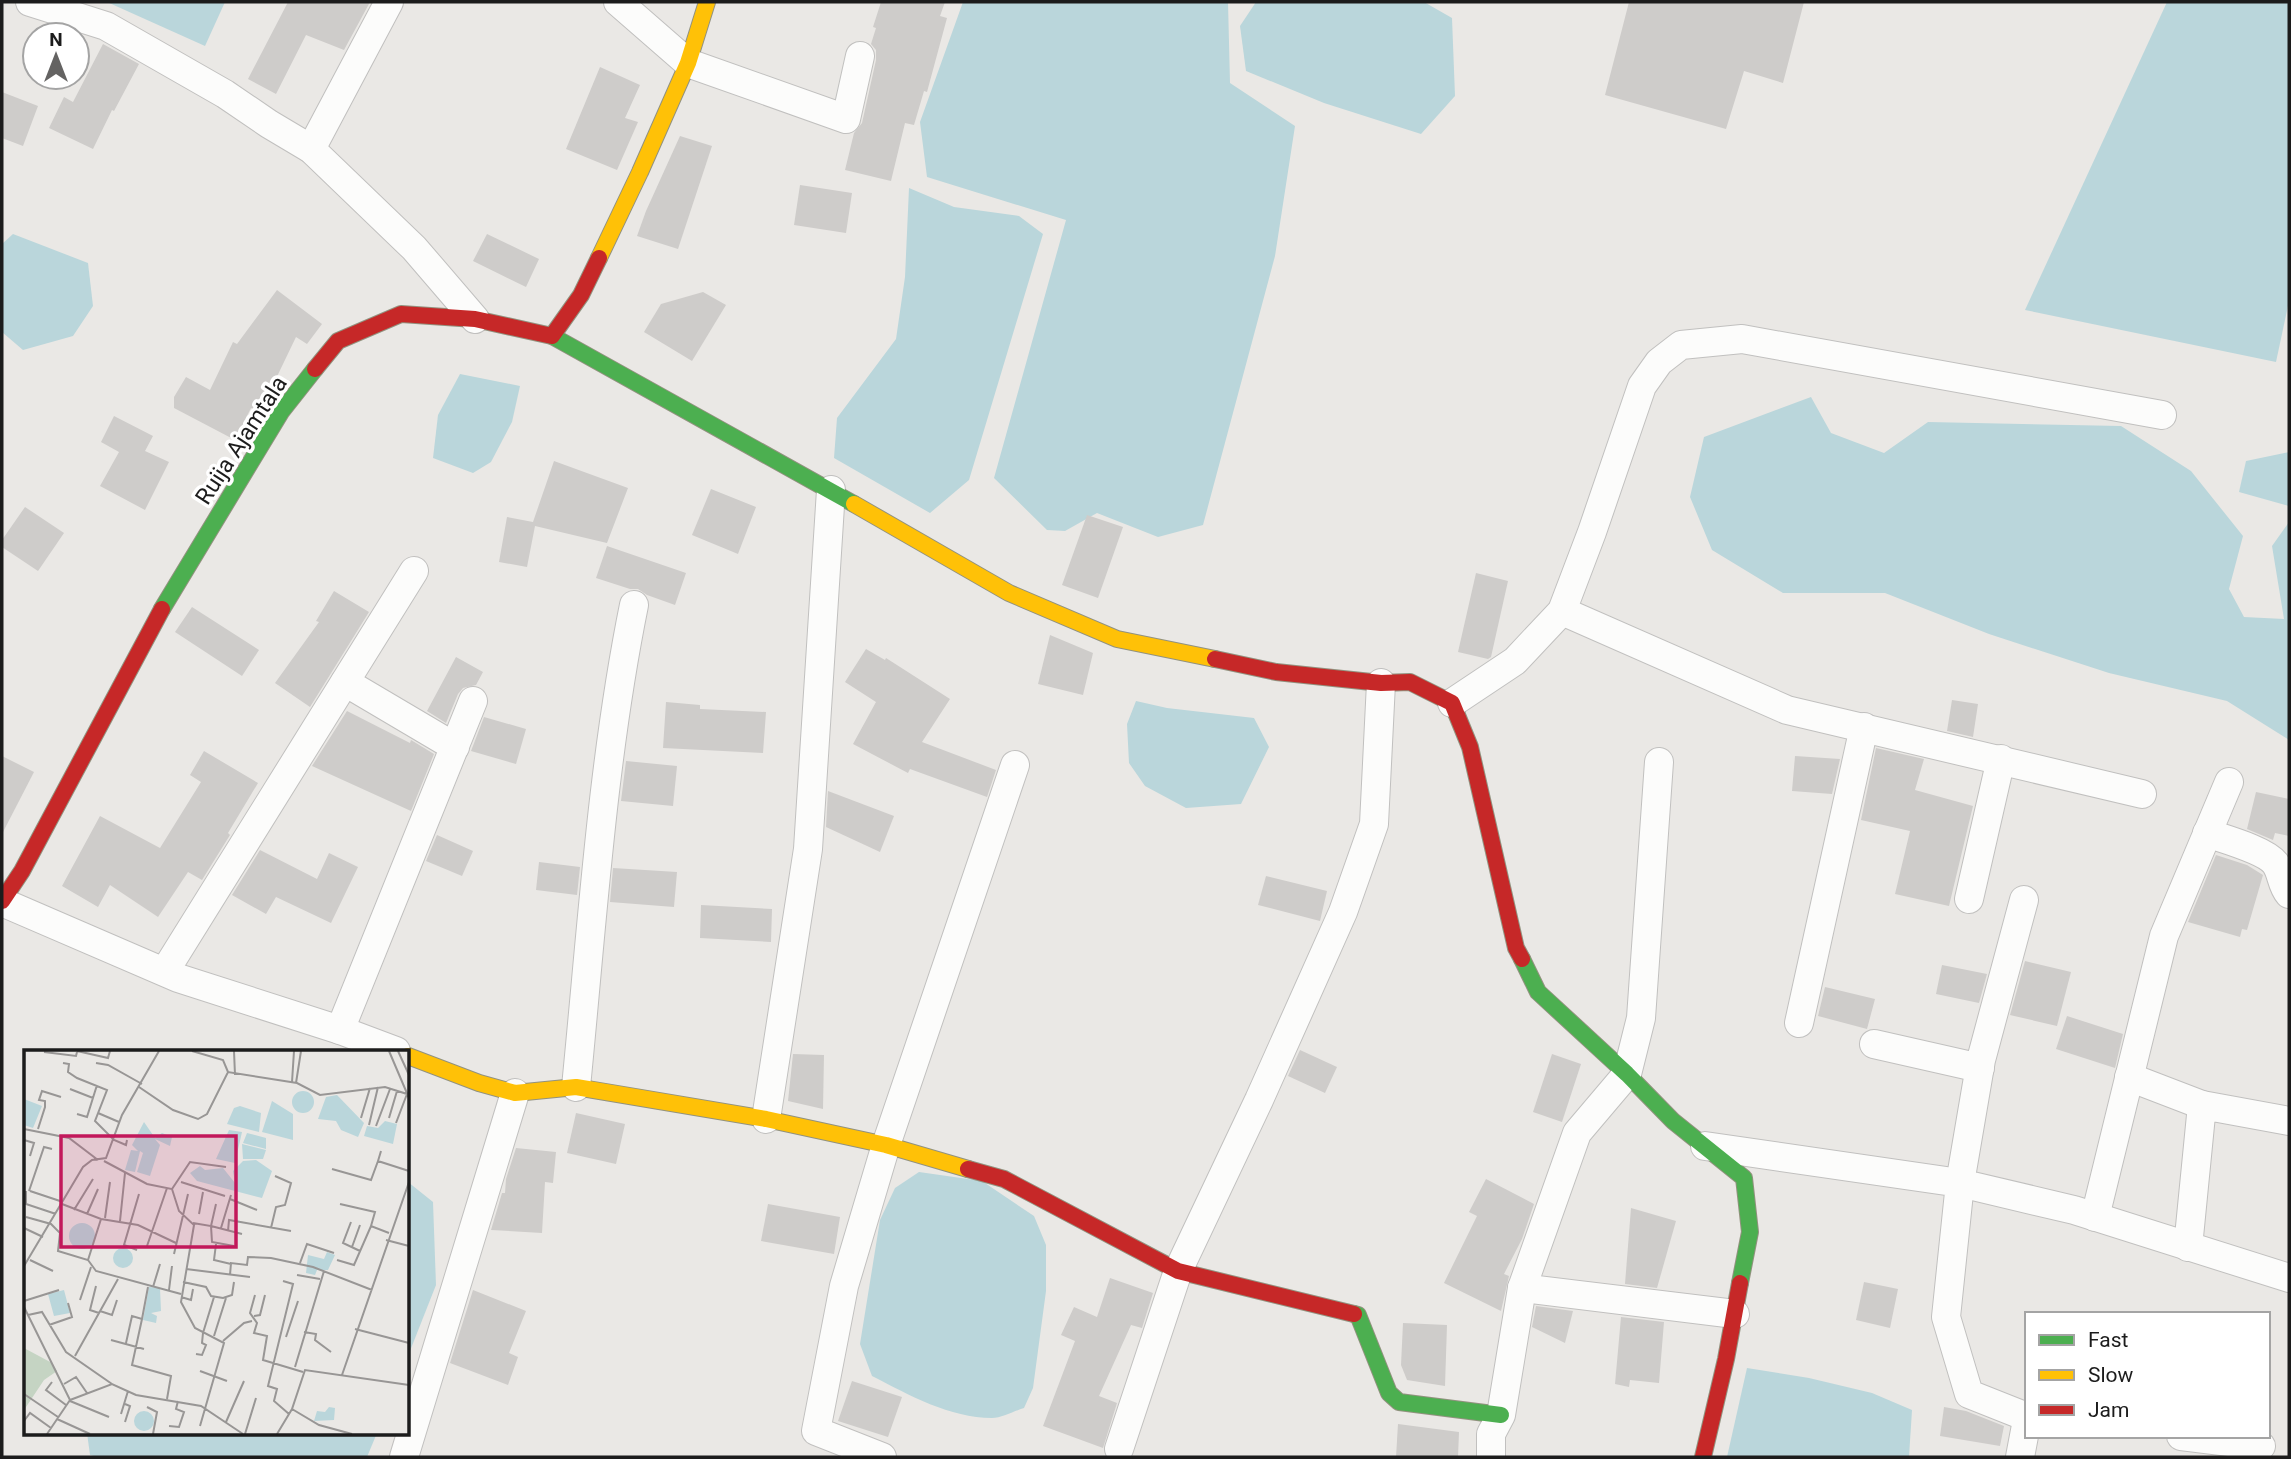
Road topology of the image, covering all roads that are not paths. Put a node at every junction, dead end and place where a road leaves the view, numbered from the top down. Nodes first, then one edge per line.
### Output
1 (30, 2) edge
2 (389, 2) edge
3 (618, 2) edge
4 (707, 2) edge
5 (860, 56) dead end
6 (688, 62) junction
7 (311, 149) junction
8 (475, 319) junction
9 (552, 336) junction
10 (2162, 415) dead end
11 (831, 490) junction
12 (414, 571) dead end
13 (634, 604) dead end
14 (1562, 611) junction
15 (345, 682) junction
16 (1381, 683) junction
17 (473, 701) dead end
18 (1452, 703) junction
19 (1864, 727) junction
20 (455, 747) junction
21 (2001, 760) junction
22 (1659, 762) dead end
23 (1015, 765) dead end
24 (2228, 782) dead end
25 (2142, 794) dead end
26 (2207, 833) junction
27 (12, 866) edge
28 (2289, 894) edge
29 (1969, 899) dead end
30 (2024, 900) dead end
31 (2, 902) edge
32 (165, 971) junction
33 (1800, 1023) dead end
34 (340, 1030) junction
35 (1874, 1044) dead end
36 (393, 1050) edge
37 (410, 1057) edge
38 (1979, 1068) junction
39 (1627, 1074) junction
40 (2129, 1077) junction
41 (576, 1087) junction
42 (516, 1093) junction
43 (2202, 1105) junction
44 (765, 1119) junction
45 (2289, 1121) edge
46 (886, 1145) junction
47 (1704, 1146) junction
48 (1960, 1183) junction
49 (2095, 1217) junction
50 (2188, 1247) junction
51 (1178, 1271) junction
52 (2289, 1278) edge
53 (1522, 1288) junction
54 (1735, 1314) junction
55 (1501, 1415) junction
56 (2025, 1417) edge
57 (2025, 1429) edge
58 (2196, 1438) edge
59 (2261, 1446) dead end
60 (1119, 1448) dead end
61 (404, 1457) edge
62 (882, 1457) edge
63 (1491, 1457) edge
64 (1703, 1457) edge
65 (2020, 1457) edge

1 - 7 street
2 - 7 street
3 - 6 street
4 - 6 street
5 - 6 street
6 - 9 street
7 - 8 street
8 - 9 street, Ruija Ajamtala
8 - 27 street, Ruija Ajamtala
9 - 11 street, Ruija Ajamtala
10 - 14 street
11 - 16 street, Ruija Ajamtala
11 - 44 street
12 - 15 street
13 - 41 street
14 - 18 street
14 - 19 street
15 - 20 street
15 - 32 street
16 - 18 street, Ruija Ajamtala
16 - 51 street
17 - 20 street
18 - 39 street
19 - 21 street
19 - 33 street
20 - 34 street
21 - 25 street
21 - 29 street
22 - 39 street
23 - 46 street
24 - 26 street
26 - 28 street
26 - 40 street
27 - 31 street, Ruija Ajamtala
30 - 38 street
31 - 32 street
32 - 34 street
34 - 36 street
35 - 38 street
37 - 42 street
38 - 48 street
39 - 47 street
39 - 53 street
40 - 43 street
40 - 49 street
41 - 42 street
41 - 44 street
42 - 61 street
43 - 45 street
43 - 50 street
44 - 46 street
46 - 51 street
46 - 62 street
47 - 48 street
47 - 54 street
48 - 49 street
48 - 56 street
49 - 50 street
50 - 52 street
51 - 55 street
51 - 60 street
53 - 54 street
53 - 55 street
54 - 64 street
55 - 63 street
57 - 65 street
58 - 59 street

